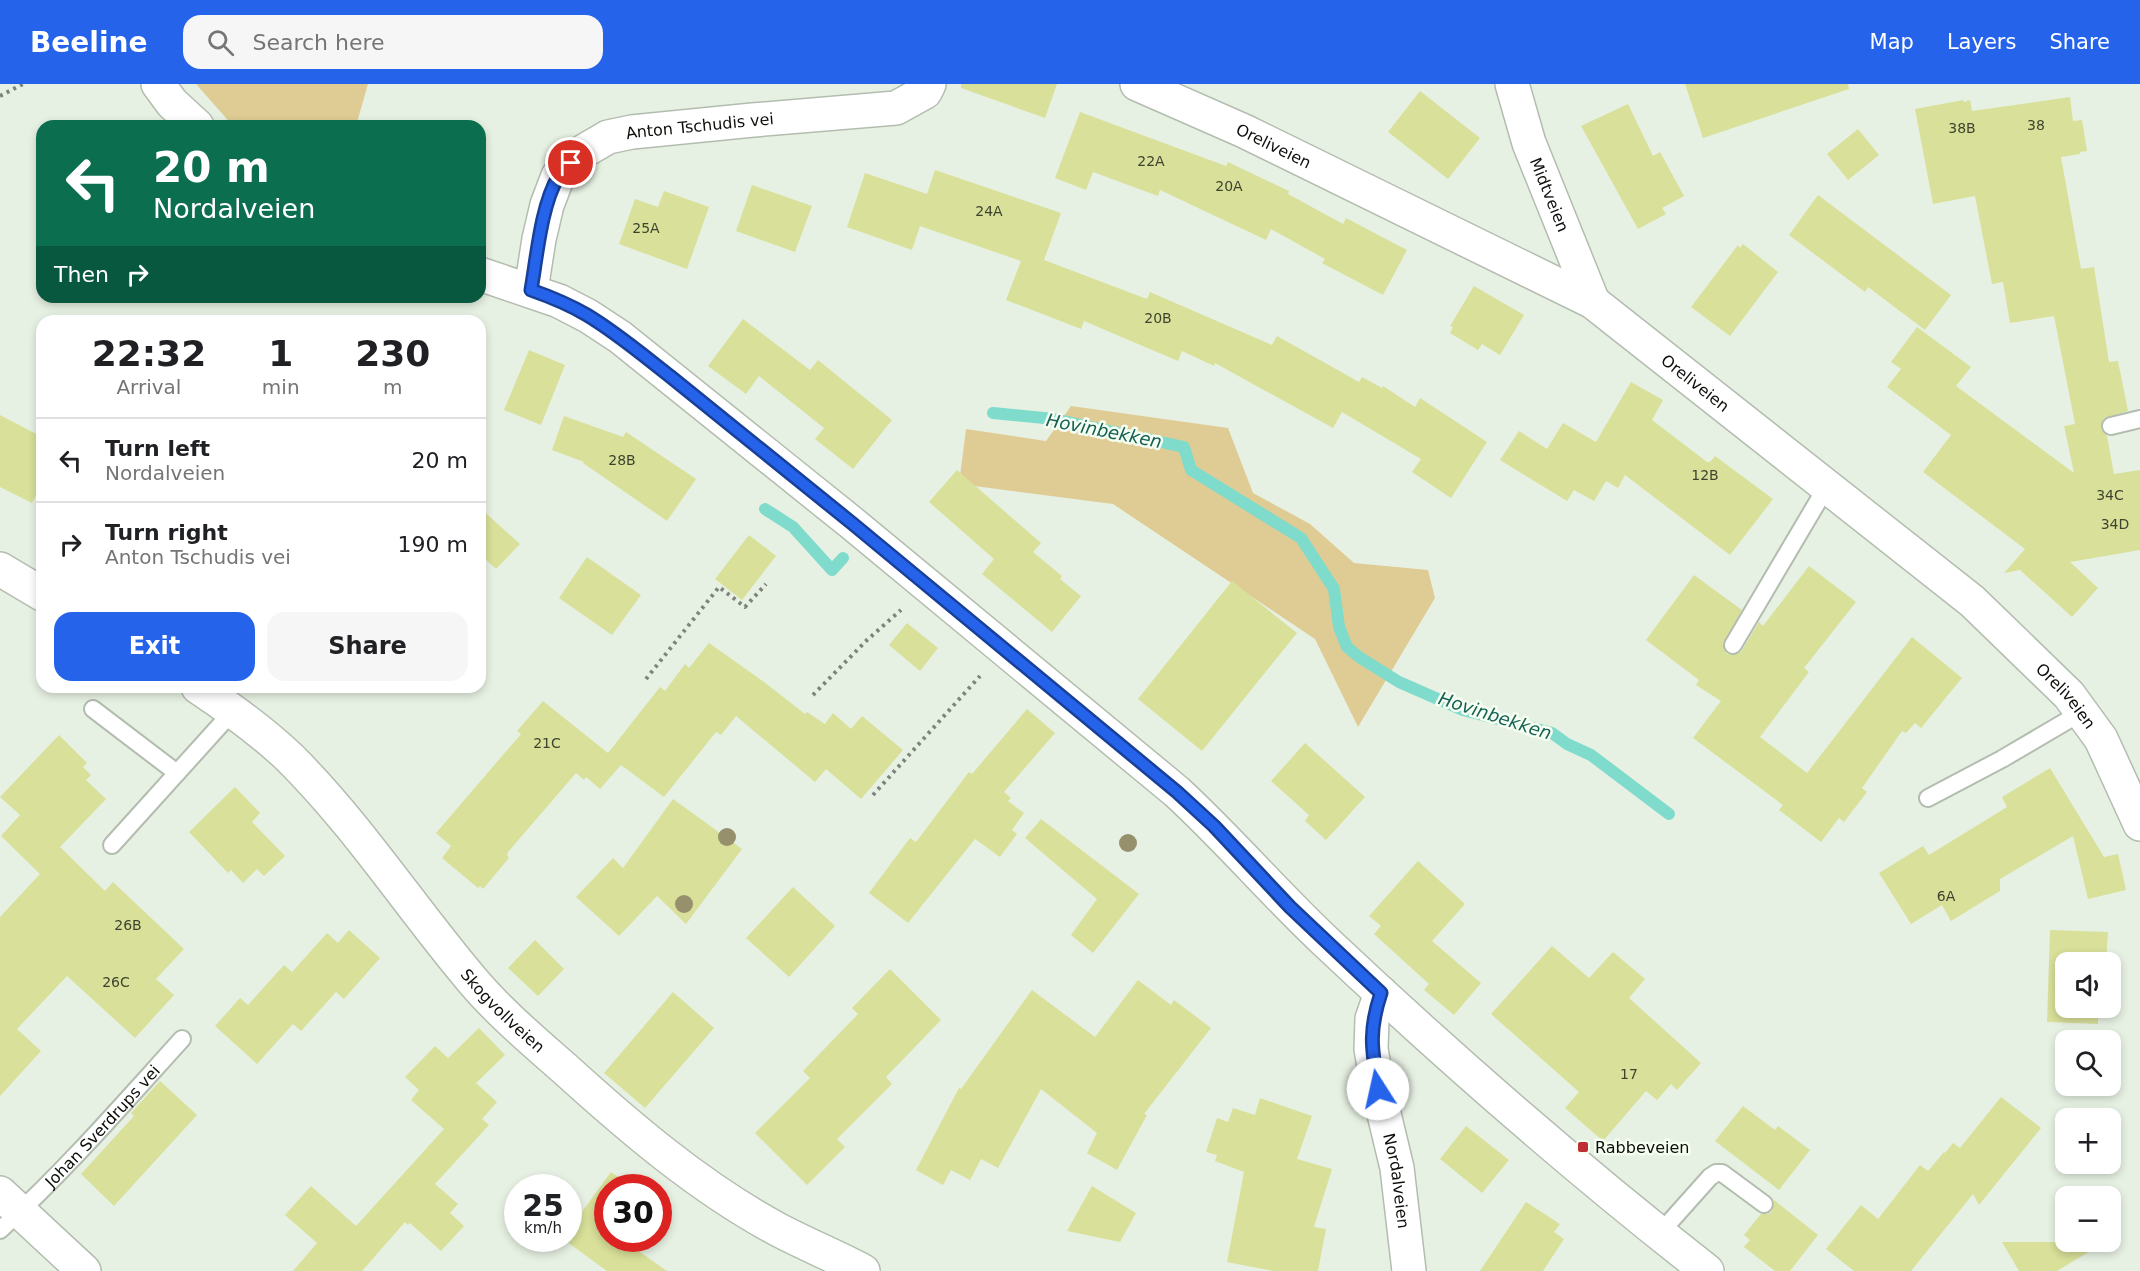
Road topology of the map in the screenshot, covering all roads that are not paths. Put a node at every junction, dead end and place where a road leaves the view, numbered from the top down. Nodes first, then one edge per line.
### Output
1 (158, 84) edge
2 (929, 84) edge
3 (1137, 84) edge
4 (1512, 84) edge
5 (191, 120) edge
6 (486, 276) edge
7 (531, 290) junction
8 (1593, 302) junction
9 (2140, 419) edge
10 (2111, 426) dead end
11 (1827, 486) junction
12 (0, 569) edge
13 (36, 590) edge
14 (1732, 645) dead end
15 (207, 693) edge
16 (93, 708) dead end
17 (233, 711) junction
18 (2082, 712) junction
19 (177, 774) junction
20 (1928, 798) dead end
21 (2140, 824) edge
22 (112, 845) dead end
23 (1381, 993) junction
24 (182, 1039) dead end
25 (1764, 1204) dead end
26 (7, 1212) edge
27 (1660, 1233) junction
28 (84, 1271) edge
29 (863, 1271) edge
30 (1409, 1271) edge
31 (1707, 1271) edge

1 - 5 street
2 - 7 street, Anton Tschudis vei
3 - 8 street, Oreliveien
4 - 8 street, Midtveien
6 - 7 street
7 - 23 street
8 - 11 street, Oreliveien
9 - 10 lane
11 - 14 lane
11 - 18 street, Oreliveien
12 - 13 street
15 - 17 street, Skogvollveien
16 - 19 lane
17 - 19 lane
17 - 29 street, Skogvollveien
18 - 20 lane
18 - 21 street, Oreliveien
19 - 22 lane
23 - 27 street
23 - 30 street, Nordalveien
24 - 26 lane, Johan Sverdrups vei
25 - 27 lane
26 - 28 street, Johan Sverdrups vei
27 - 31 street

